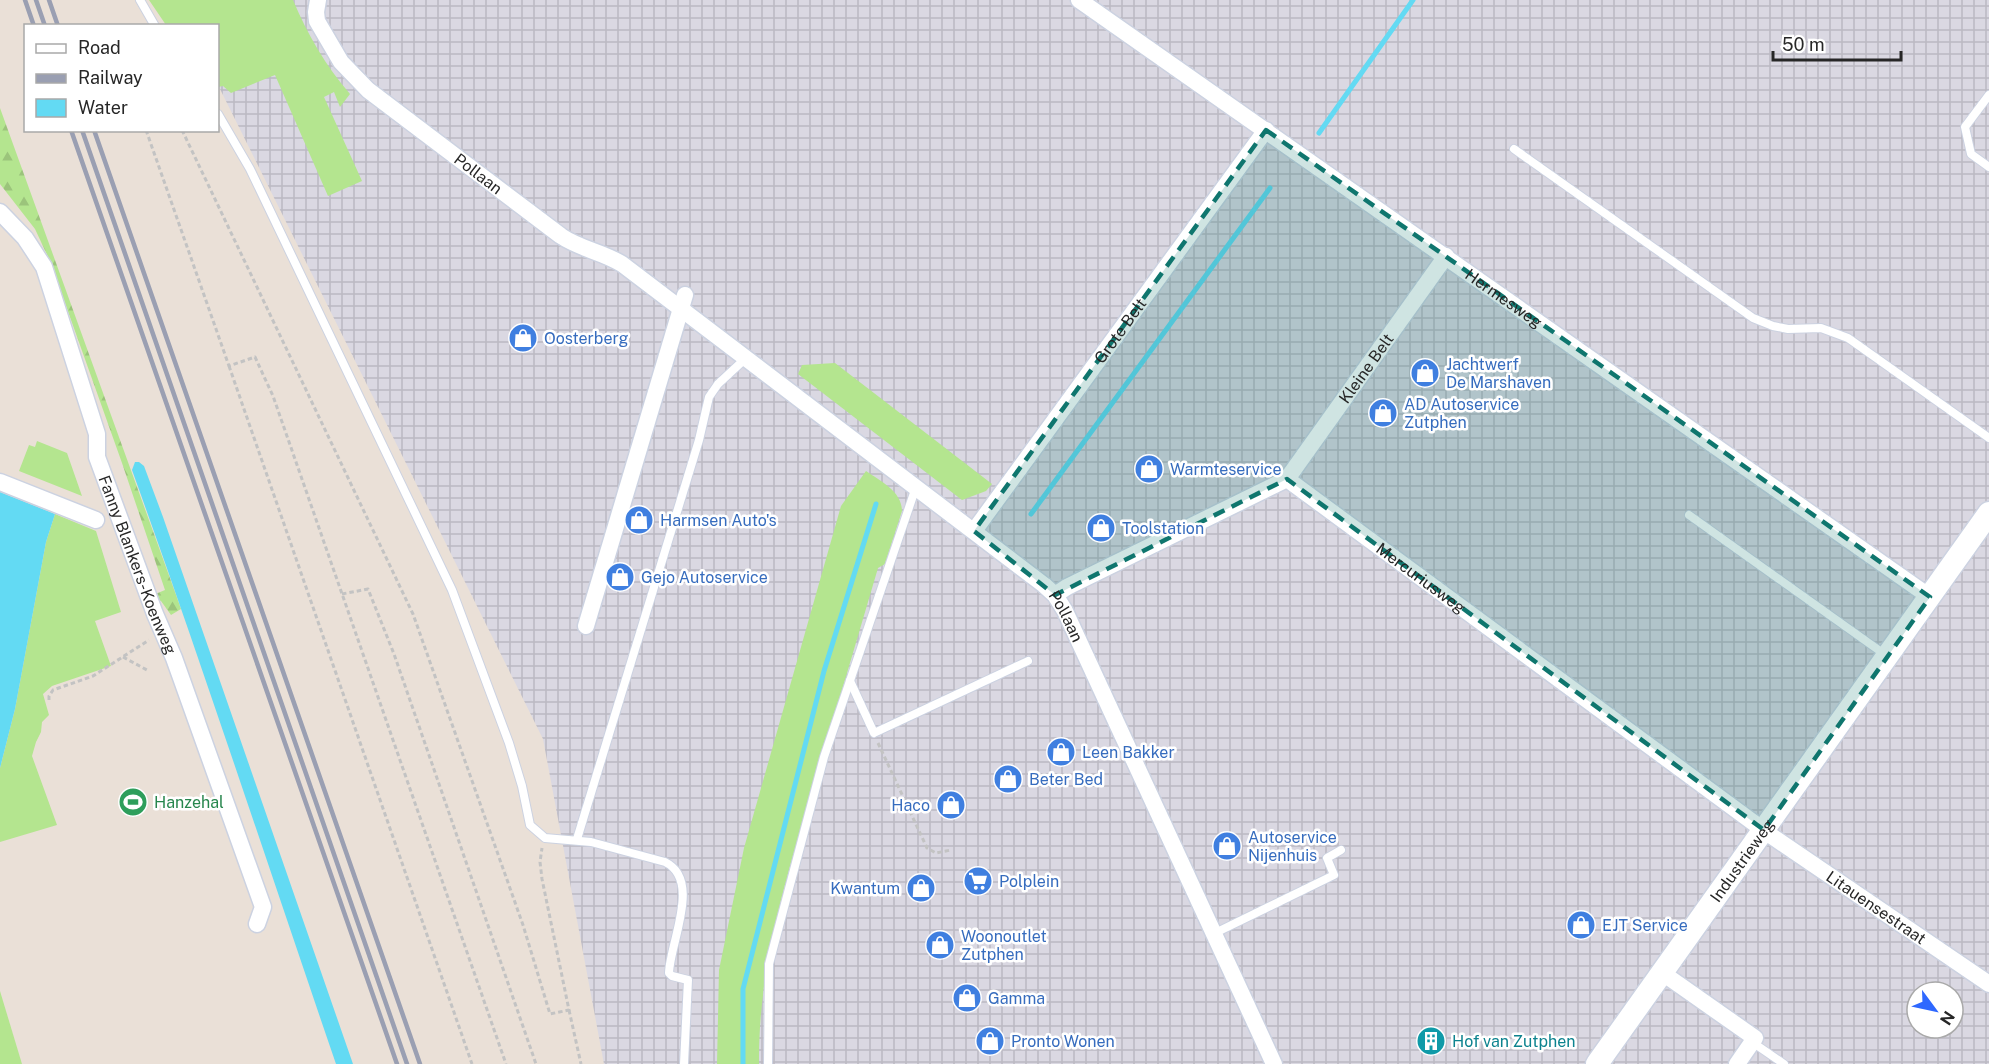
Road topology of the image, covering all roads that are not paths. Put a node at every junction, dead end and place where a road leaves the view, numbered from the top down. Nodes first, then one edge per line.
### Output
1 (140, 0) edge
2 (318, 0) edge
3 (1079, 0) edge
4 (154, 24) edge
5 (1989, 95) edge
6 (219, 116) edge
7 (1266, 130) junction
8 (1514, 149) dead end
9 (1989, 167) edge
10 (0, 212) edge
11 (1446, 256) junction
12 (683, 302) junction
13 (746, 358) junction
14 (1989, 438) edge
15 (1287, 479) junction
16 (0, 482) edge
17 (916, 487) junction
18 (1989, 513) edge
19 (1689, 515) dead end
20 (96, 520) dead end
21 (974, 531) junction
22 (1055, 595) junction
23 (1930, 597) junction
24 (586, 626) dead end
25 (1888, 656) junction
26 (1028, 661) dead end
27 (850, 681) junction
28 (1764, 830) junction
29 (577, 839) junction
30 (1341, 850) dead end
31 (257, 924) dead end
32 (1213, 934) junction
33 (1661, 972) junction
34 (1989, 984) edge
35 (1752, 1042) junction
36 (684, 1064) edge
37 (768, 1064) edge
38 (1274, 1064) edge
39 (1597, 1064) edge
40 (1737, 1064) edge
41 (1784, 1064) edge

1 - 4 lane
2 - 12 street, Pollaan
3 - 7 street, Hermesweg
5 - 9 lane
6 - 29 lane
7 - 11 street, Hermesweg
7 - 21 street, Grote Belt
8 - 14 lane
10 - 31 street, Fanny Blankers-Koenweg
11 - 15 street, Kleine Belt
11 - 23 street, Hermesweg
12 - 13 street, Pollaan
12 - 24 street
13 - 17 street, Pollaan
13 - 29 lane
15 - 22 street
15 - 28 street, Mercuriusweg
16 - 20 street
17 - 21 street, Pollaan
17 - 27 lane
18 - 23 street, Industrieweg
19 - 25 lane
21 - 22 street, Pollaan
22 - 32 street, Pollaan
23 - 25 street, Industrieweg
25 - 28 street, Industrieweg
26 - 27 lane
27 - 37 lane
28 - 33 street, Industrieweg
28 - 34 street, Litauensestraat
29 - 36 lane
30 - 32 lane
32 - 38 street, Pollaan
33 - 35 street
33 - 39 street, Industrieweg
35 - 40 street
35 - 41 lane

